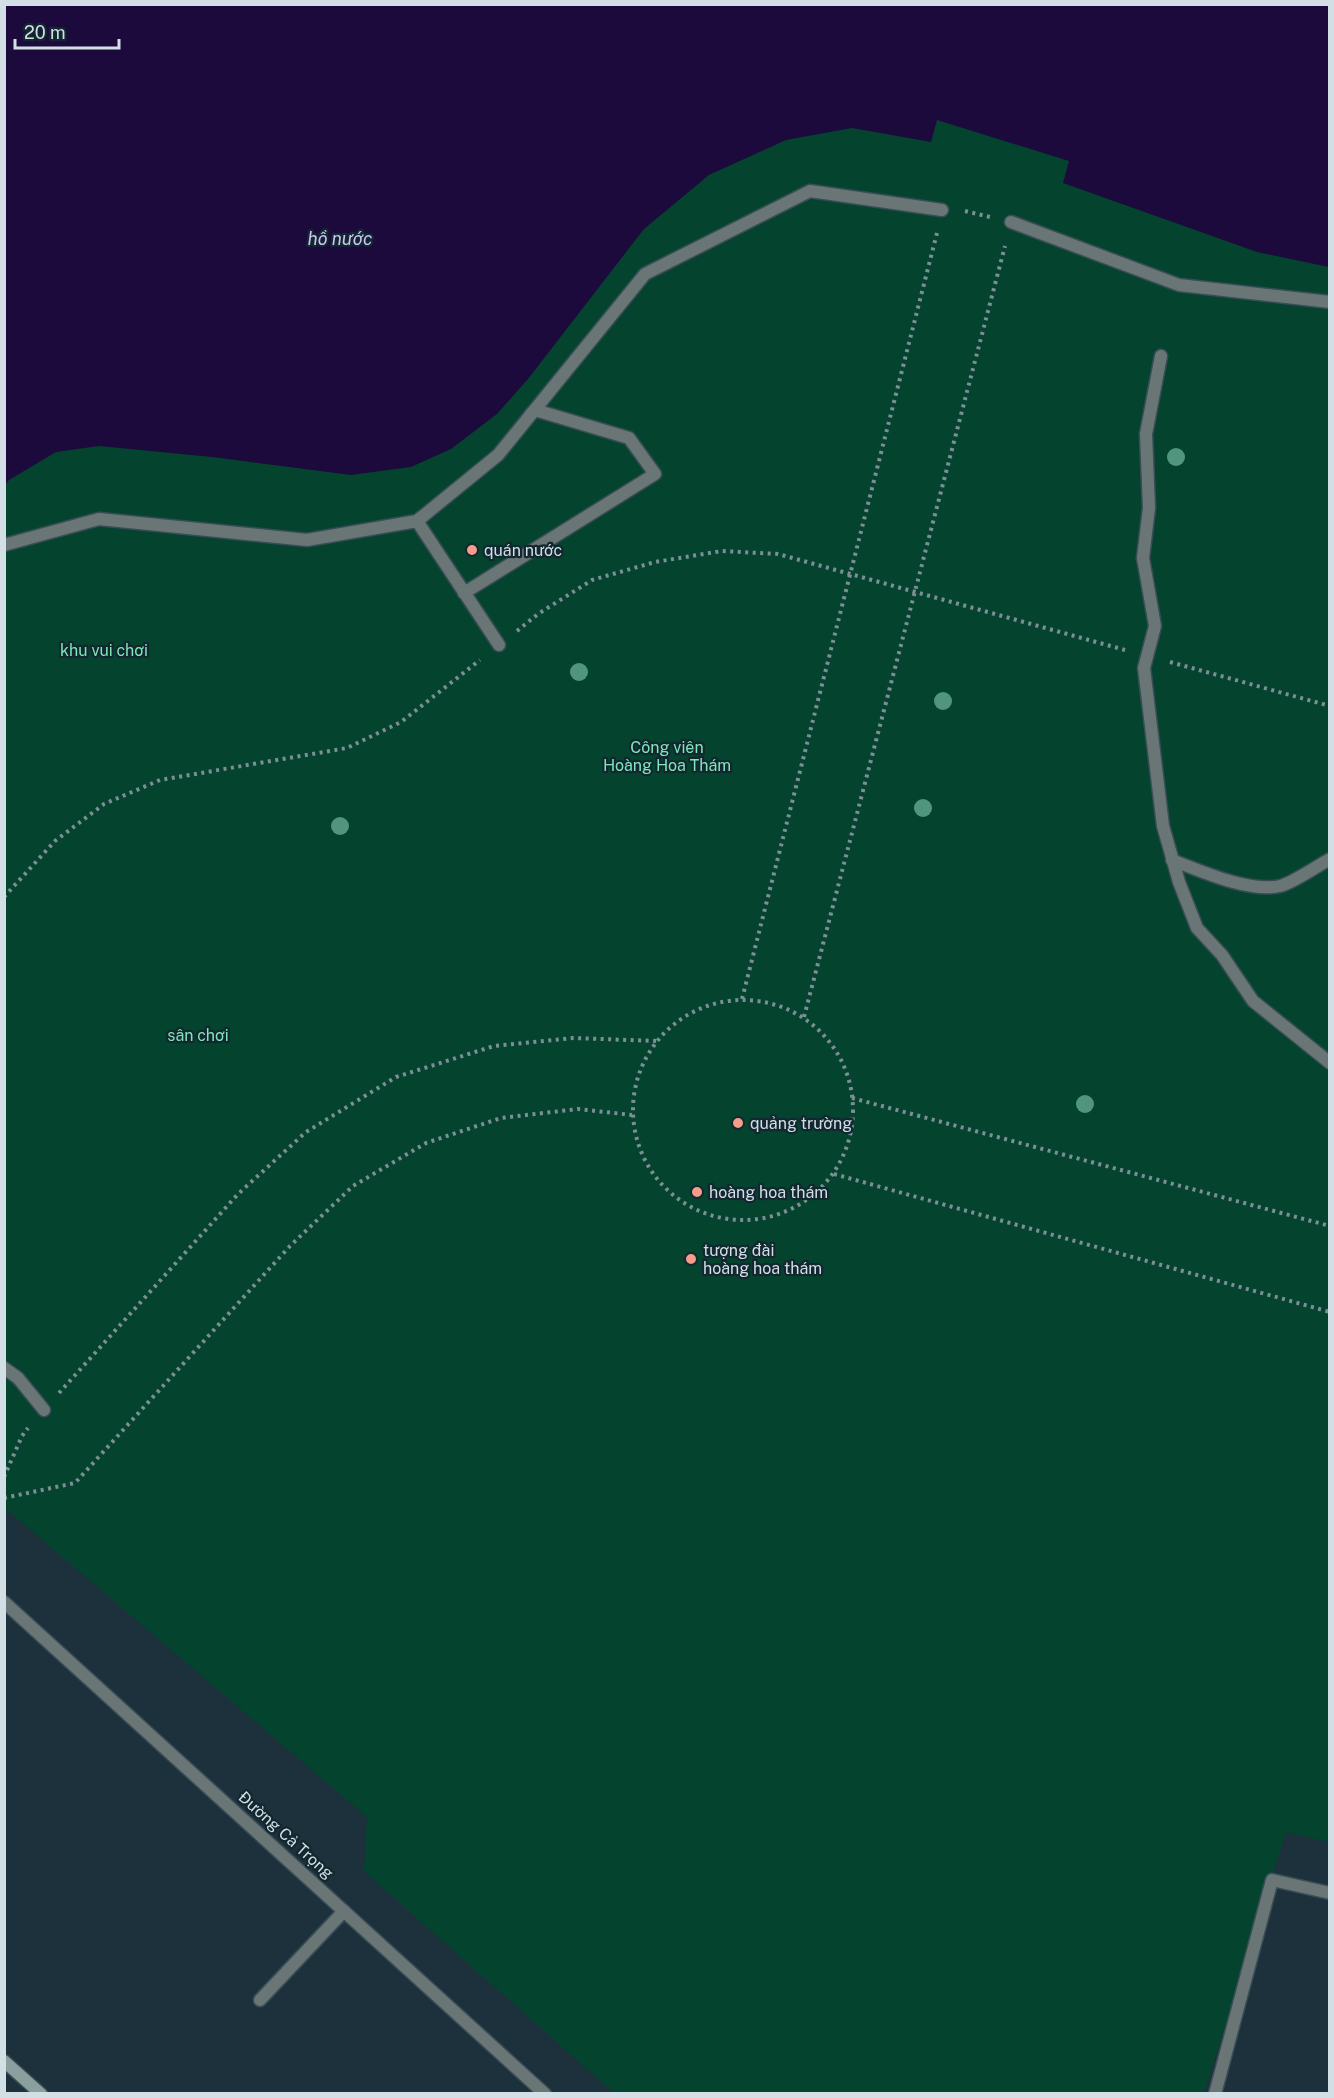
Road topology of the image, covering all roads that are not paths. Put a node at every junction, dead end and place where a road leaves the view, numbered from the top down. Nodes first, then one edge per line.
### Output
1 (942, 210) road end
2 (1011, 222) road end
3 (1329, 302) edge
4 (1161, 356) dead end
5 (535, 410) junction
6 (417, 522) junction
7 (4, 545) edge
8 (464, 593) junction
9 (499, 645) road end
10 (1329, 859) edge
11 (1172, 860) junction
12 (1329, 1063) edge
13 (4, 1368) edge
14 (44, 1410) road end
15 (4, 1602) edge
16 (1329, 1893) edge
17 (344, 1911) junction
18 (260, 2000) dead end
19 (4, 2061) edge
20 (41, 2094) edge
21 (545, 2094) edge
22 (1215, 2094) edge

1 - 5 street
2 - 3 street
4 - 11 street
5 - 6 street
5 - 8 street
6 - 7 street
6 - 8 street
8 - 9 street
10 - 11 street
11 - 12 street
13 - 14 street
15 - 17 street, Đường Cả Trọng
16 - 22 street
17 - 18 street
17 - 21 street, Đường Cả Trọng
19 - 20 main road

